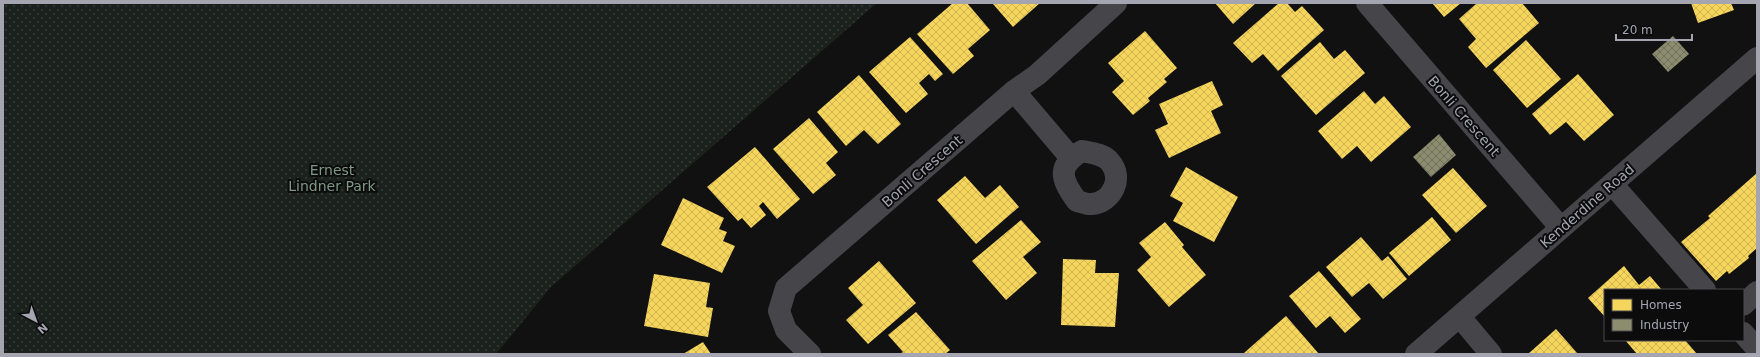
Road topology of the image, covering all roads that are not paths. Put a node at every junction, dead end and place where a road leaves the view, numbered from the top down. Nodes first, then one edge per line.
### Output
1 (1116, 3) edge
2 (1367, 3) edge
3 (1757, 58) edge
4 (1014, 91) junction
5 (1071, 158) dead end
6 (1612, 184) junction
7 (1561, 228) junction
8 (1704, 289) edge
9 (1757, 292) edge
10 (1744, 304) edge
11 (1460, 317) junction
12 (1744, 334) edge
13 (1757, 349) edge
14 (810, 354) edge
15 (1416, 354) edge
16 (1491, 354) edge

1 - 4 street, Bonli Crescent
2 - 7 street, Bonli Crescent
3 - 6 street, Kenderdine Road
4 - 5 street
4 - 14 street, Bonli Crescent
6 - 7 street, Kenderdine Road
6 - 8 street
7 - 11 street, Kenderdine Road
9 - 10 street
11 - 15 street, Kenderdine Road
11 - 16 street
12 - 13 street

